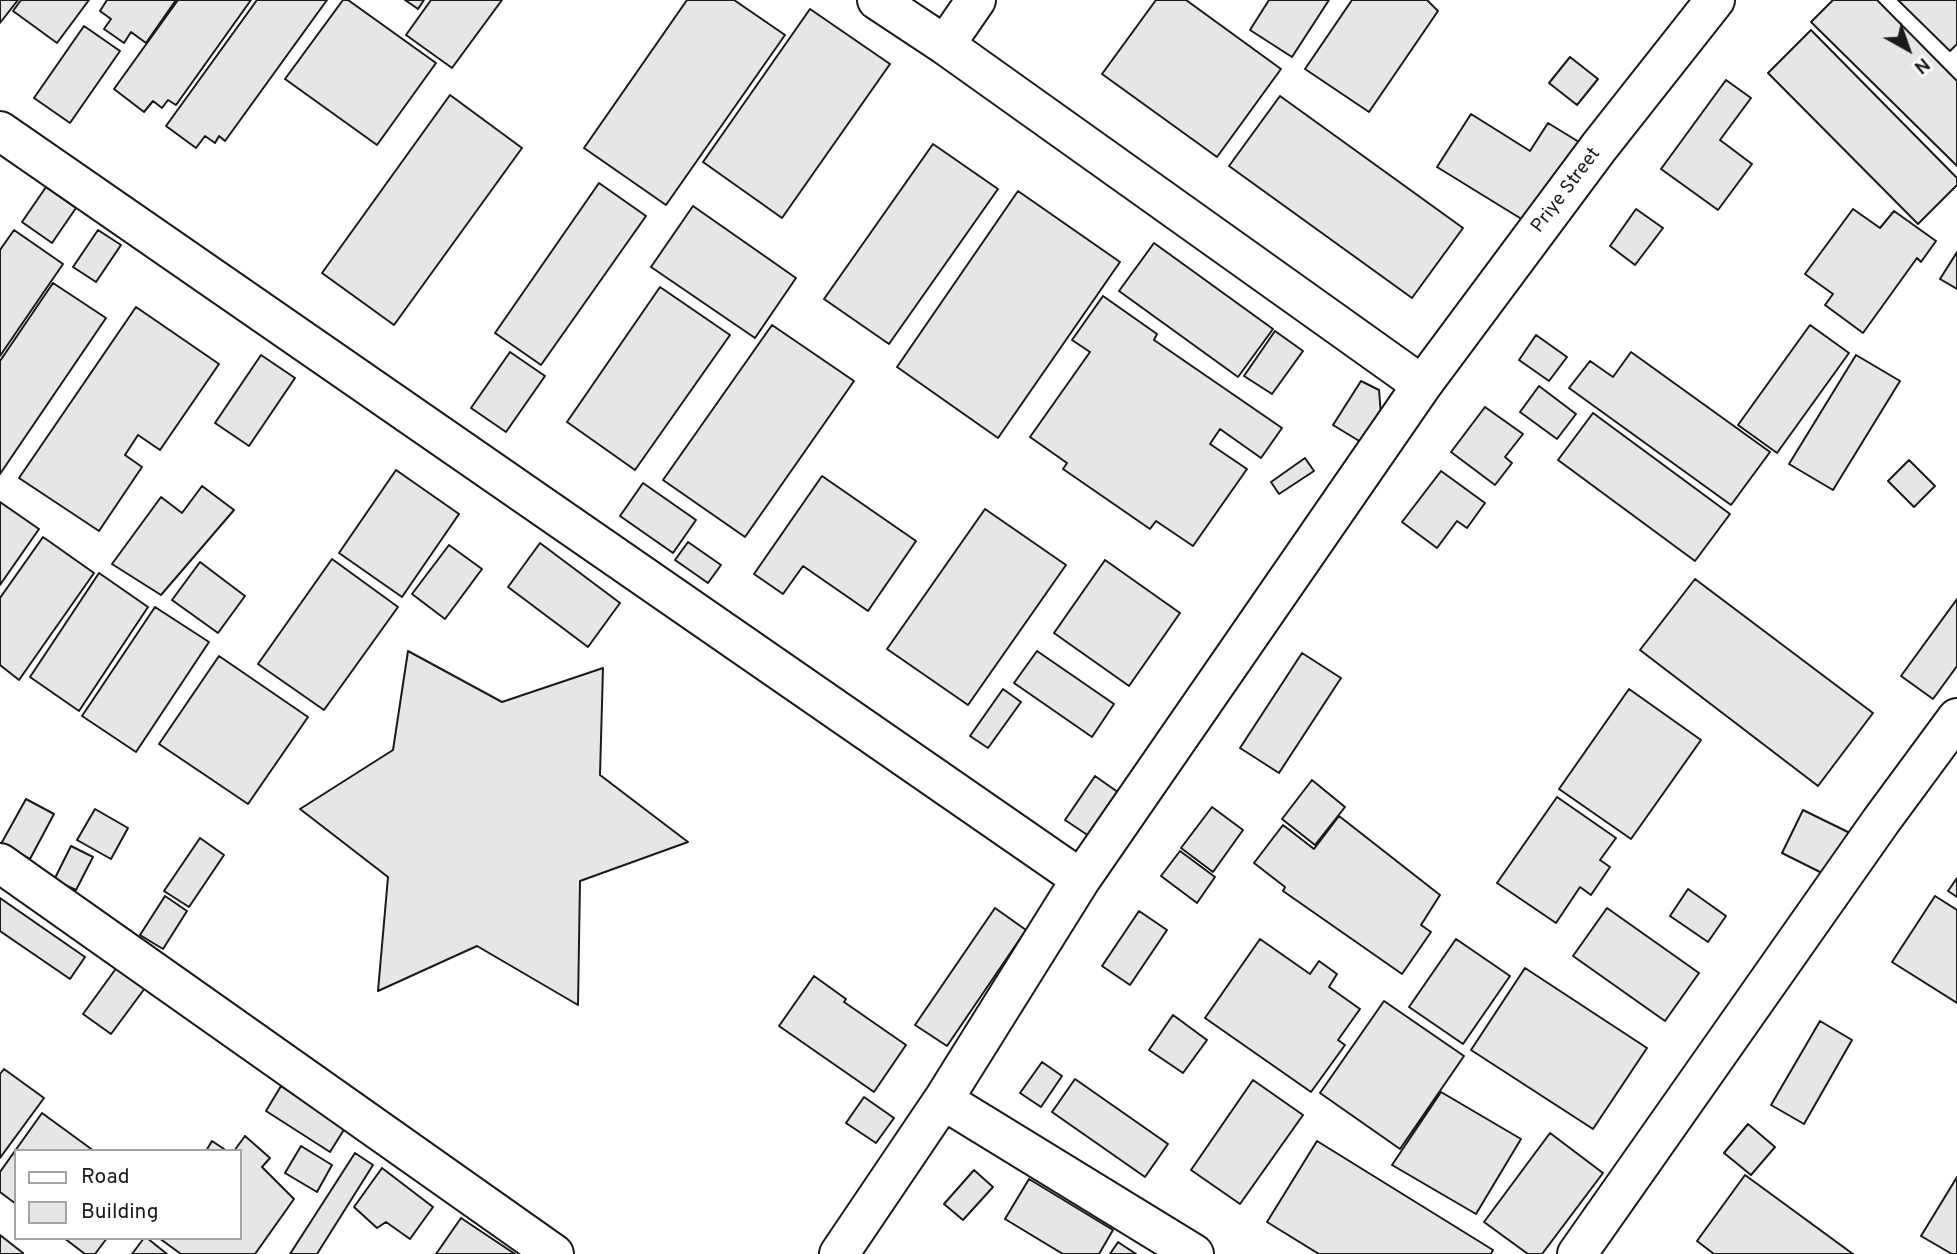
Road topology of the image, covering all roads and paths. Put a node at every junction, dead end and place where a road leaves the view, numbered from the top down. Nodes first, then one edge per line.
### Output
1 (877, 0) edge
2 (976, 0) edge
3 (1715, 0) edge
4 (945, 45) junction
5 (0, 131) edge
6 (1422, 385) junction
7 (1957, 718) edge
8 (0, 863) edge
9 (1081, 879) junction
10 (943, 1100) junction
11 (554, 1254) edge
12 (839, 1254) edge
13 (1194, 1254) edge
14 (1577, 1254) edge

1 - 4 street
2 - 4 street
3 - 6 street, Priye Street
4 - 6 street
5 - 9 street
6 - 9 street, Priye Street
7 - 14 street
8 - 11 street
9 - 10 street, Priye Street
10 - 12 street, Priye Street
10 - 13 street

